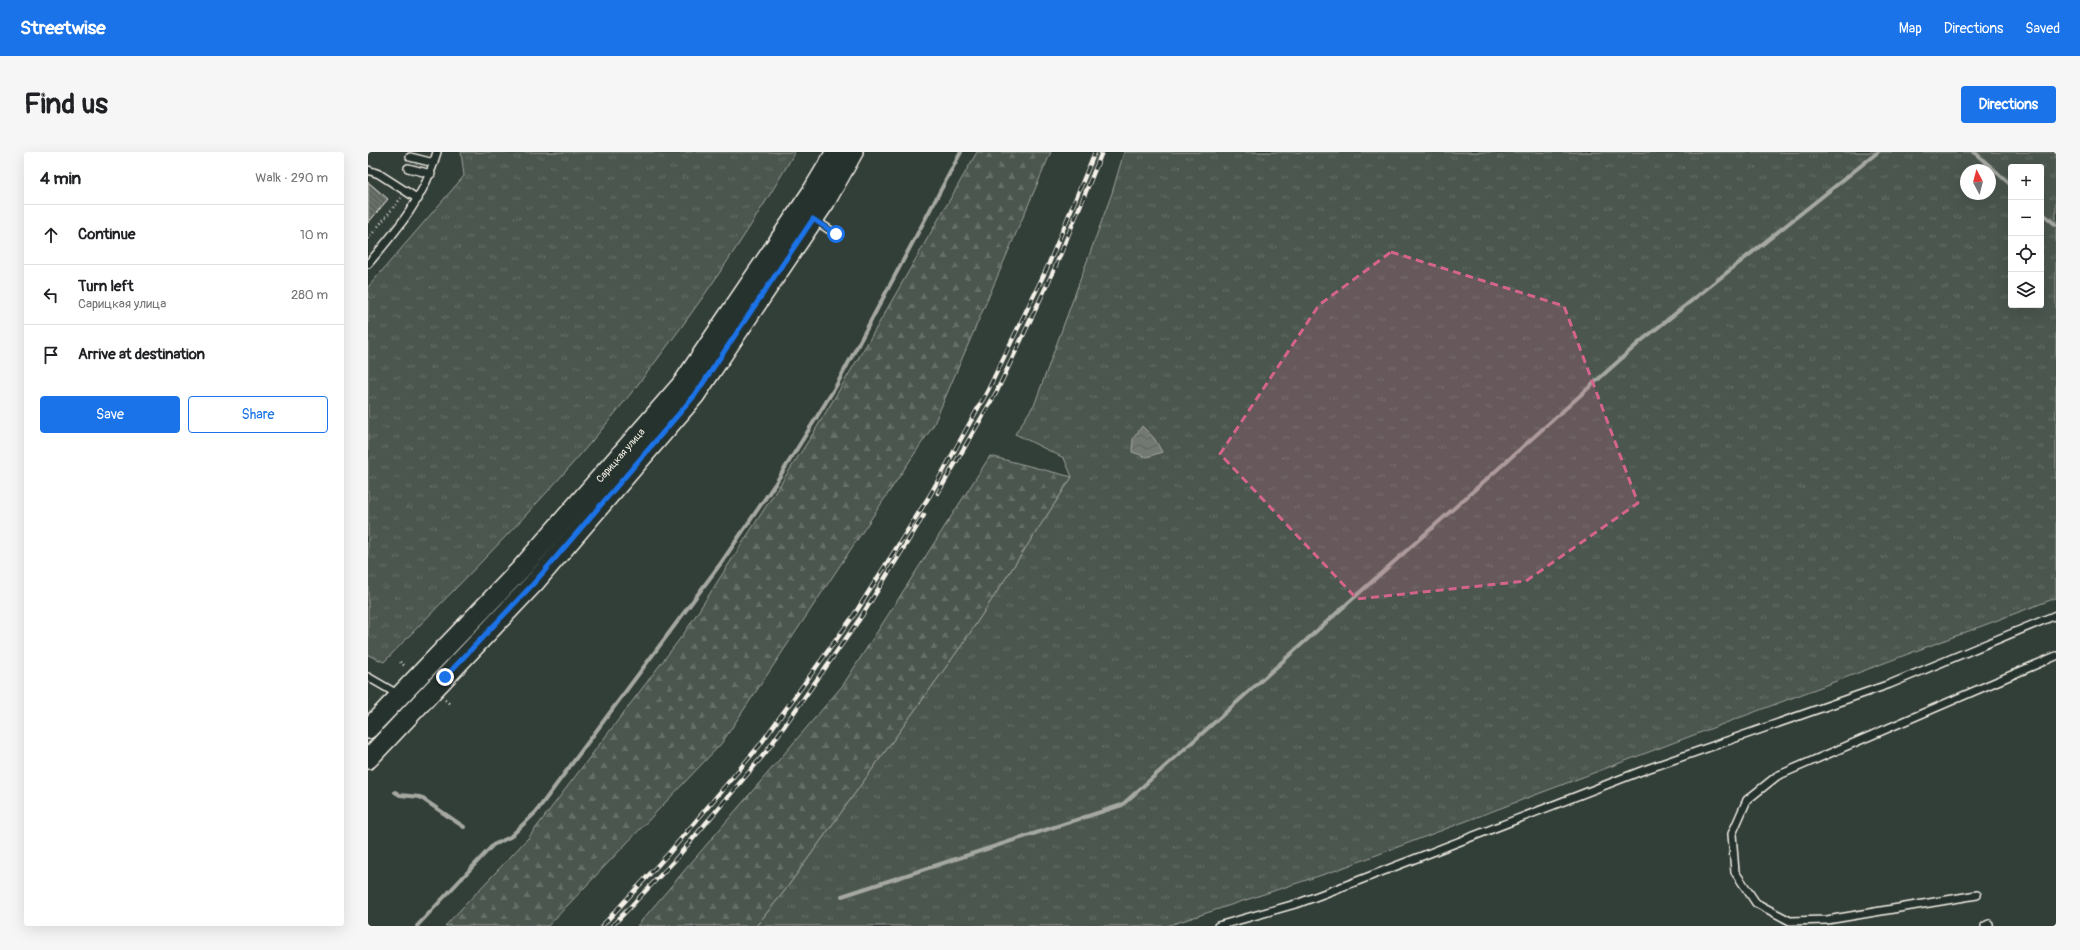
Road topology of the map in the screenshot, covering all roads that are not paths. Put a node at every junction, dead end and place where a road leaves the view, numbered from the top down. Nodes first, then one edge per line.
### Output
1 (437, 152) edge
2 (836, 152) edge
3 (853, 152) edge
4 (410, 157) dead end
5 (434, 163) junction
6 (408, 168) dead end
7 (368, 170) edge
8 (431, 174) junction
9 (418, 199) junction
10 (813, 219) junction
11 (836, 234) dead end
12 (368, 264) edge
13 (2056, 615) edge
14 (2056, 656) edge
15 (368, 677) edge
16 (399, 696) junction
17 (368, 729) edge
18 (368, 759) edge
19 (1977, 894) dead end
20 (1218, 926) edge

1 - 5 lane
2 - 16 street, Сарицкая улица
3 - 10 street, Сарицкая улица
4 - 5 lane
5 - 8 lane
6 - 8 lane
7 - 9 lane
8 - 9 lane
9 - 12 lane
10 - 11 lane
10 - 18 street, Сарицкая улица
13 - 20 lane
14 - 19 lane
15 - 16 lane
16 - 17 street, Сарицкая улица

